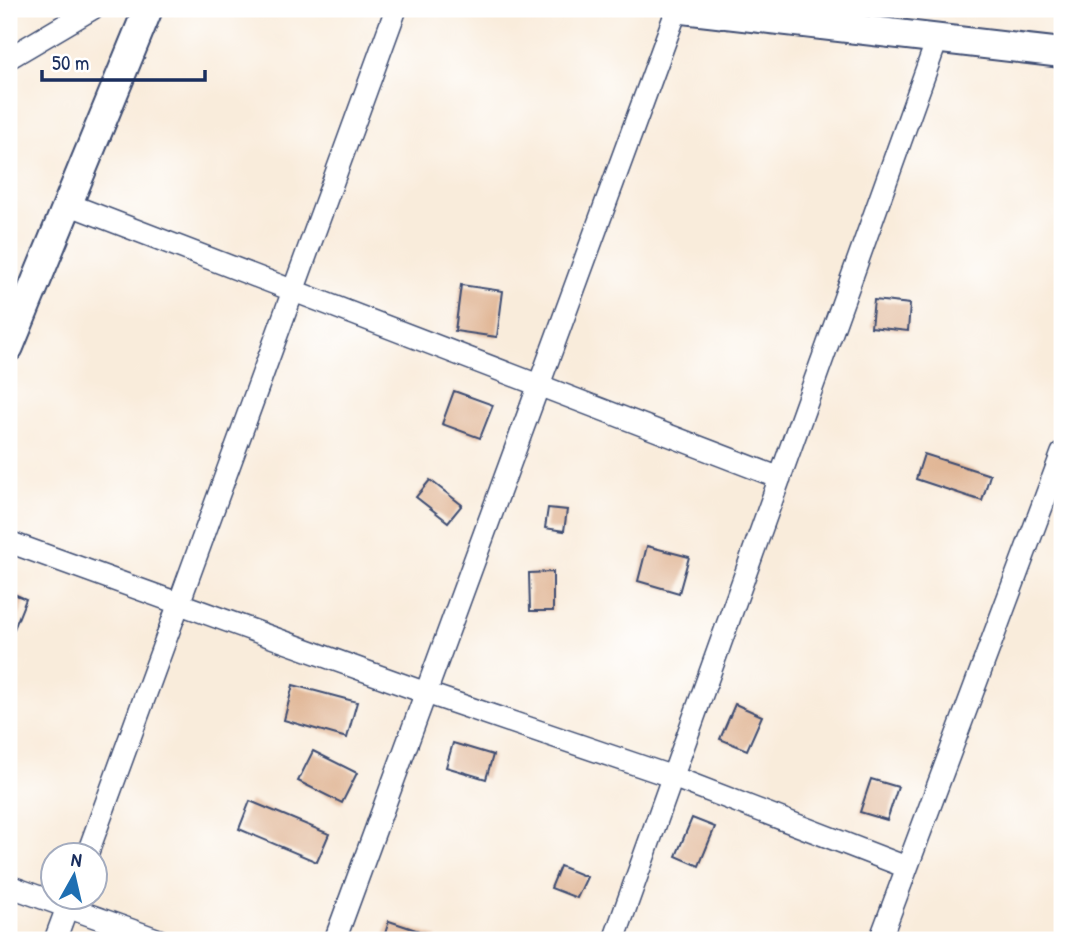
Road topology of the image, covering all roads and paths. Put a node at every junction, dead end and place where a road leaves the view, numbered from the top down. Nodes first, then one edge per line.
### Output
1 (92, 9) edge
2 (148, 9) edge
3 (396, 9) edge
4 (677, 9) edge
5 (683, 9) edge
6 (938, 37) junction
7 (1062, 53) edge
8 (9, 58) edge
9 (68, 204) junction
10 (294, 290) junction
11 (9, 347) edge
12 (539, 385) junction
13 (1062, 453) edge
14 (780, 478) junction
15 (9, 542) edge
16 (181, 603) junction
17 (426, 693) junction
18 (673, 777) junction
19 (92, 841) edge
20 (906, 867) junction
21 (9, 886) edge
22 (38, 894) edge
23 (66, 911) edge
24 (90, 911) edge
25 (55, 940) edge
26 (159, 940) edge
27 (335, 940) edge
28 (614, 940) edge
29 (880, 940) edge

1 - 8 street
2 - 9 street
3 - 10 street
4 - 12 street
5 - 6 street
6 - 7 street
6 - 14 street
9 - 10 street
9 - 11 street
10 - 12 street
10 - 16 street
12 - 14 street
12 - 17 street
13 - 20 street
14 - 18 street
15 - 16 street
16 - 17 street
16 - 19 street
17 - 18 street
17 - 27 street
18 - 20 street
18 - 28 street
20 - 29 street
21 - 22 street
23 - 25 street
24 - 26 street

